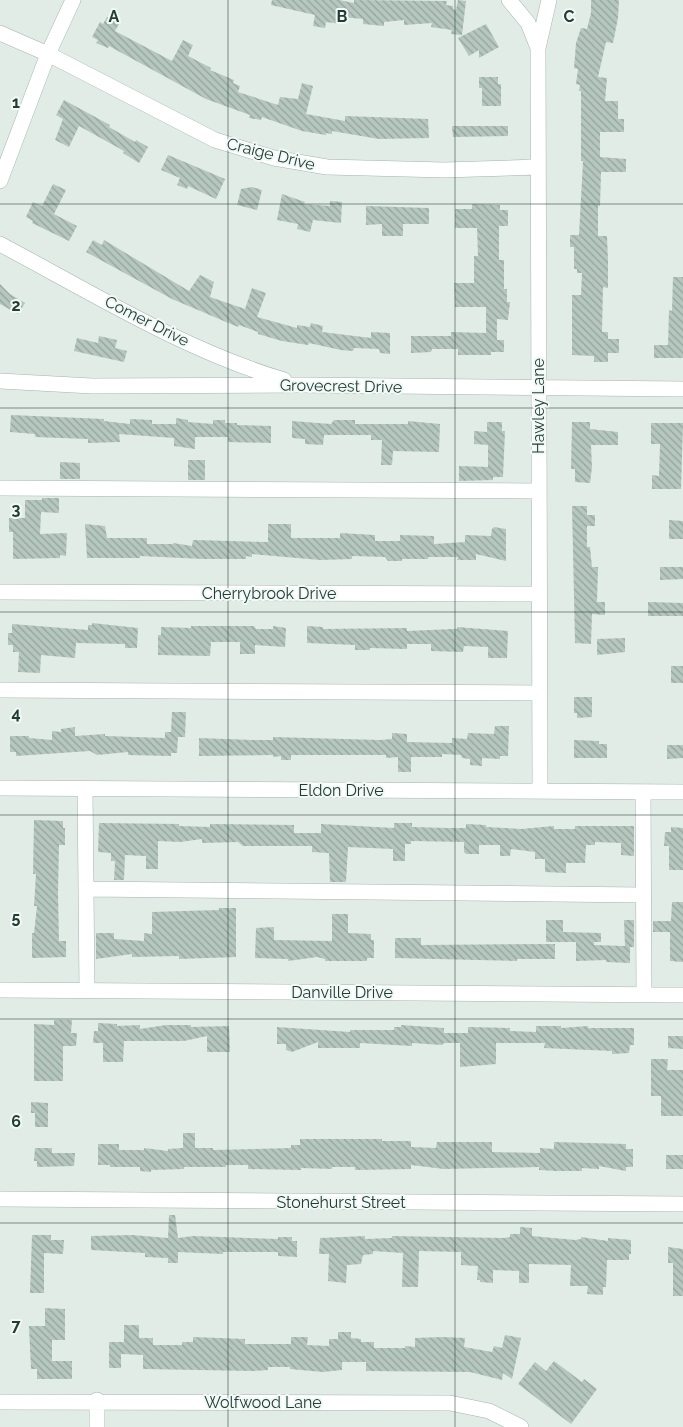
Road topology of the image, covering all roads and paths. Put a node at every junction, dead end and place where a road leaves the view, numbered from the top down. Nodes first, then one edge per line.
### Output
1 (72, 0) edge
2 (509, 0) edge
3 (549, 0) edge
4 (0, 32) edge
5 (538, 48) junction
6 (48, 54) junction
7 (538, 168) junction
8 (0, 182) edge
9 (0, 244) edge
10 (0, 381) edge
11 (300, 385) junction
12 (538, 388) junction
13 (683, 389) edge
14 (0, 488) edge
15 (538, 491) junction
16 (0, 592) edge
17 (539, 594) junction
18 (0, 690) edge
19 (539, 693) junction
20 (0, 788) edge
21 (85, 790) junction
22 (540, 791) junction
23 (643, 792) junction
24 (683, 792) edge
25 (86, 888) junction
26 (642, 895) junction
27 (0, 990) edge
28 (87, 991) junction
29 (644, 994) junction
30 (683, 995) edge
31 (0, 1199) edge
32 (683, 1204) edge
33 (97, 1400) junction
34 (0, 1402) edge
35 (97, 1427) edge
36 (522, 1427) edge

1 - 6 street
2 - 5 street, Hawley Lane
3 - 5 street
4 - 6 street, Craige Drive
5 - 7 street, Hawley Lane
6 - 7 street, Craige Drive
6 - 8 street
7 - 12 street, Hawley Lane
9 - 11 street, Comer Drive
10 - 11 street, Grovecrest Drive
11 - 12 street, Grovecrest Drive
12 - 13 street, Grovecrest Drive
12 - 15 street, Hawley Lane
14 - 15 street
15 - 17 street, Hawley Lane
16 - 17 street, Cherrybrook Drive
17 - 19 street, Hawley Lane
18 - 19 street
19 - 22 street, Hawley Lane
20 - 21 street, Eldon Drive
21 - 22 street, Eldon Drive
21 - 25 street
22 - 23 street, Eldon Drive
23 - 24 street, Eldon Drive
23 - 26 street
25 - 26 street
25 - 28 street
26 - 29 street
27 - 28 street, Danville Drive
28 - 29 street, Danville Drive
29 - 30 street, Danville Drive
31 - 32 street, Stonehurst Street
33 - 34 street, Wolfwood Lane
33 - 35 street
33 - 36 street, Wolfwood Lane

